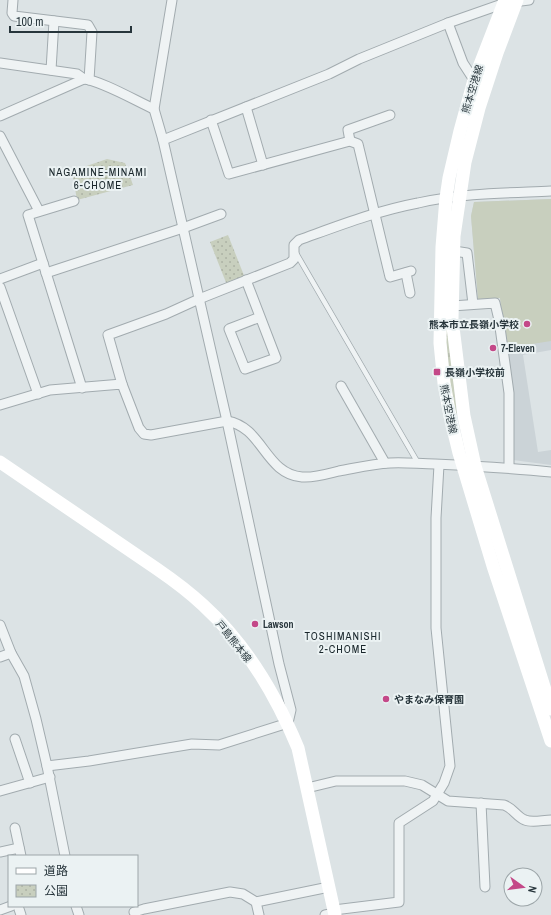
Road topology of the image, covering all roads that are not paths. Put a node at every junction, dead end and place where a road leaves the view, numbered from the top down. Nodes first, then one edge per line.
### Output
1 (13, 0) edge
2 (515, 1) edge
3 (172, 2) edge
4 (54, 21) junction
5 (448, 23) junction
6 (0, 62) edge
7 (51, 70) junction
8 (87, 79) junction
9 (474, 80) junction
10 (246, 108) junction
11 (154, 109) junction
12 (0, 116) edge
13 (390, 116) dead end
14 (211, 120) junction
15 (0, 136) edge
16 (163, 140) junction
17 (350, 141) junction
18 (263, 165) junction
19 (551, 191) edge
20 (452, 197) junction
21 (74, 201) dead end
22 (39, 211) junction
23 (375, 213) junction
24 (221, 214) dead end
25 (183, 228) junction
26 (294, 249) junction
27 (454, 251) junction
28 (43, 263) junction
29 (46, 273) junction
30 (0, 279) edge
31 (246, 280) junction
32 (0, 288) edge
33 (410, 293) dead end
34 (199, 299) junction
35 (473, 304) junction
36 (452, 306) junction
37 (260, 317) junction
38 (122, 384) junction
39 (341, 386) dead end
40 (82, 388) junction
41 (38, 394) junction
42 (0, 405) edge
43 (227, 421) junction
44 (0, 462) edge
45 (385, 463) junction
46 (418, 464) junction
47 (439, 464) junction
48 (469, 466) junction
49 (509, 468) junction
50 (551, 472) edge
51 (0, 625) edge
52 (11, 653) junction
53 (0, 657) edge
54 (551, 709) edge
55 (288, 723) junction
56 (15, 739) dead end
57 (551, 741) edge
58 (47, 766) junction
59 (50, 777) junction
60 (30, 783) junction
61 (307, 788) junction
62 (0, 791) edge
63 (437, 795) junction
64 (481, 803) junction
65 (551, 820) edge
66 (15, 828) dead end
67 (0, 852) edge
68 (20, 852) edge
69 (65, 855) edge
70 (329, 887) junction
71 (485, 887) dead end
72 (256, 902) junction
73 (134, 911) edge
74 (332, 913) edge
75 (259, 915) edge

1 - 4 street
2 - 5 street
2 - 9 main road, 熊本空港線
2 - 20 main road, 熊本空港線
3 - 11 street
4 - 7 street
4 - 8 street
5 - 9 street
5 - 10 street
6 - 7 street
7 - 8 street
8 - 11 street
8 - 12 street
9 - 20 main road, 熊本空港線
10 - 14 street
10 - 18 street
11 - 16 street
13 - 17 street
14 - 16 street
14 - 18 street
15 - 22 street
16 - 25 street
17 - 18 street
17 - 23 street
19 - 20 street
20 - 23 street
20 - 27 main road, 熊本空港線
20 - 48 main road, 熊本空港線
21 - 22 street
22 - 28 street
23 - 26 street
23 - 33 street
24 - 25 street
25 - 29 street
25 - 34 street
26 - 31 street
26 - 46 lane
27 - 35 street
27 - 36 main road, 熊本空港線
28 - 29 street
28 - 30 street
29 - 40 street
31 - 34 street
31 - 37 street
32 - 41 street
34 - 38 street
34 - 43 street
35 - 36 street
35 - 49 street
36 - 48 main road, 熊本空港線
37 - 37 street
38 - 40 street
38 - 43 street
39 - 45 street
40 - 41 street
41 - 42 street
43 - 45 street
43 - 55 street
44 - 55 main road, 戸島熊本線
45 - 46 street
46 - 47 street
47 - 48 street
47 - 63 street
48 - 49 street
48 - 54 main road, 熊本空港線
48 - 57 main road, 熊本空港線
49 - 50 street
51 - 52 street
52 - 53 street
52 - 58 street
55 - 58 street
55 - 61 main road, 戸島熊本線
56 - 60 street
58 - 59 street
59 - 60 street
59 - 69 street
60 - 62 street
61 - 63 street
61 - 70 main road, 戸島熊本線
63 - 64 street
63 - 74 street
64 - 65 street
64 - 71 street
66 - 68 street
67 - 68 street
70 - 72 street
70 - 74 main road, 戸島熊本線
72 - 73 street
72 - 75 street

